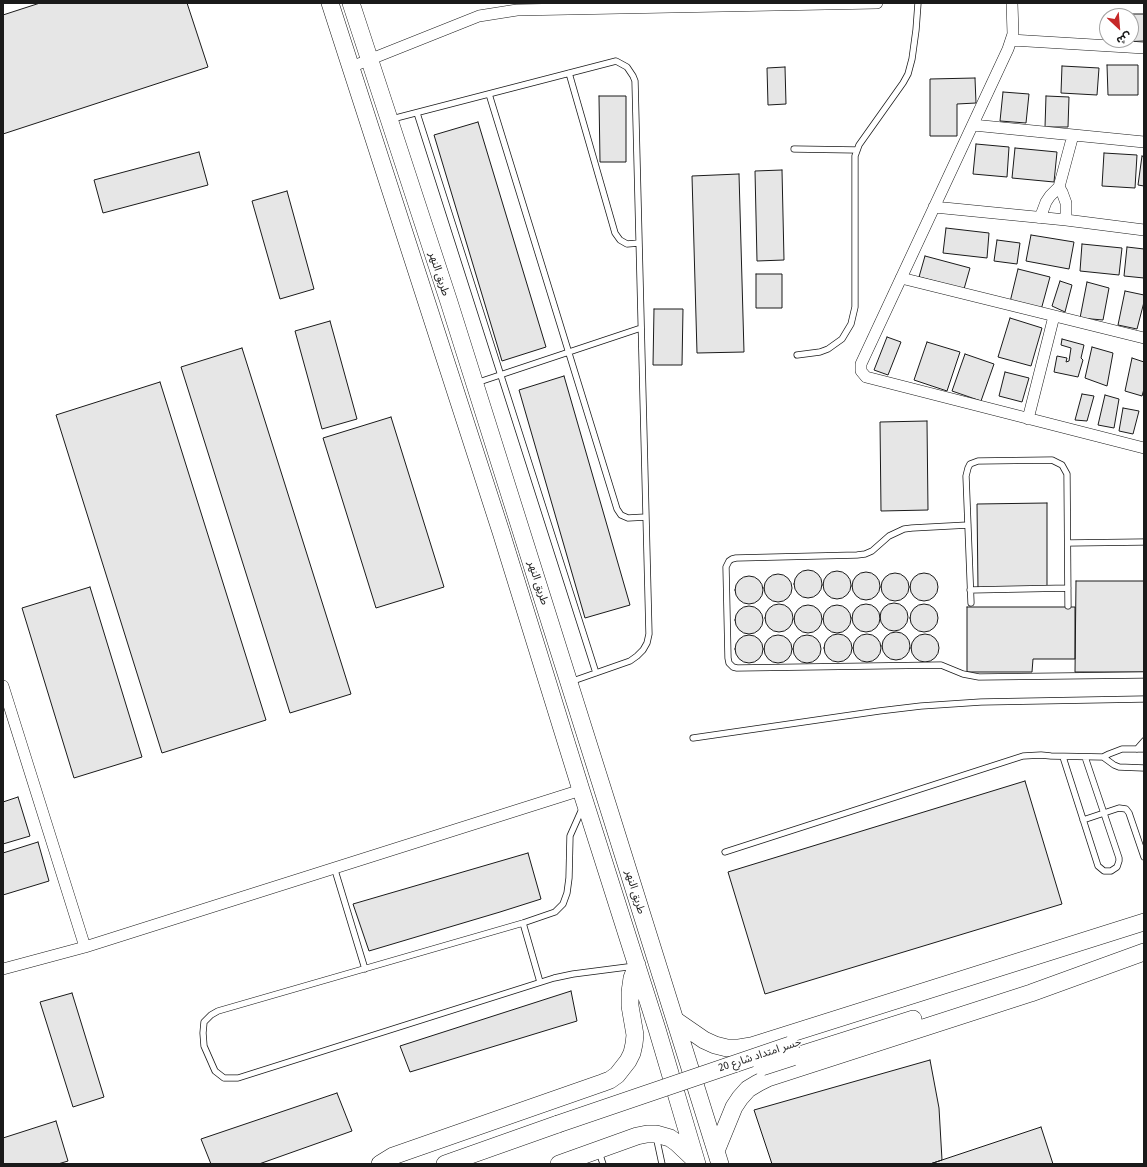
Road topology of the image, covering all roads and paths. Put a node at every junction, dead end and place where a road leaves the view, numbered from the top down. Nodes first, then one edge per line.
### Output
1 (330, 3) edge
2 (351, 3) edge
3 (877, 3) edge
4 (918, 3) edge
5 (1012, 3) edge
6 (1011, 40) junction
7 (1144, 48) edge
8 (370, 60) junction
9 (351, 67) junction
10 (569, 73) junction
11 (489, 94) junction
12 (417, 113) junction
13 (389, 120) junction
14 (973, 125) junction
15 (1073, 134) junction
16 (1144, 142) edge
17 (794, 149) dead end
18 (857, 150) junction
19 (1059, 187) junction
20 (934, 207) junction
21 (1040, 218) junction
22 (1066, 220) junction
23 (1144, 230) edge
24 (639, 243) junction
25 (901, 278) junction
26 (1054, 316) junction
27 (641, 328) junction
28 (1144, 338) edge
29 (569, 352) junction
30 (797, 355) dead end
31 (501, 374) junction
32 (474, 383) junction
33 (1028, 419) junction
34 (1144, 448) edge
35 (646, 517) junction
36 (968, 525) junction
37 (1144, 542) edge
38 (1068, 543) junction
39 (1068, 588) junction
40 (970, 590) junction
41 (971, 603) dead end
42 (1068, 606) dead end
43 (596, 673) junction
44 (1144, 675) edge
45 (569, 683) junction
46 (3, 686) edge
47 (1144, 699) edge
48 (693, 738) dead end
49 (1144, 741) edge
50 (1137, 749) junction
51 (1144, 749) edge
52 (1063, 757) junction
53 (1085, 757) junction
54 (1103, 758) junction
55 (1144, 768) edge
56 (583, 796) junction
57 (1104, 813) junction
58 (1083, 820) junction
59 (725, 852) dead end
60 (1144, 857) edge
61 (334, 867) junction
62 (1144, 922) edge
63 (523, 923) junction
64 (1072, 944) junction
65 (85, 946) junction
66 (1144, 952) edge
67 (637, 965) junction
68 (365, 968) junction
69 (3, 969) edge
70 (1079, 976) junction
71 (540, 982) junction
72 (676, 1020) junction
73 (791, 1051) junction
74 (560, 1129) junction
75 (656, 1134) junction
76 (601, 1157) edge
77 (718, 1158) edge
78 (696, 1162) edge
79 (380, 1164) edge
80 (445, 1164) edge
81 (479, 1164) edge
82 (559, 1164) edge
83 (662, 1164) edge

1 - 9 main road, طريق النهر
2 - 8 main road, طريق النهر
3 - 8 street
4 - 18 lane
5 - 6 street
6 - 7 street
6 - 14 street
8 - 9 street
8 - 13 main road, طريق النهر
9 - 56 main road, طريق النهر
10 - 11 lane
10 - 24 lane
10 - 24 lane
11 - 12 lane
11 - 29 lane
12 - 13 lane
12 - 31 lane
13 - 32 main road, طريق النهر
14 - 15 street
14 - 20 street
15 - 16 street
15 - 19 street
17 - 18 lane
18 - 30 lane
19 - 21 street
19 - 22 street
20 - 21 street
20 - 25 street
21 - 22 street
22 - 23 street
24 - 27 lane
25 - 26 street
25 - 33 street
26 - 28 street
26 - 33 street
27 - 29 lane
27 - 35 lane
29 - 31 lane
29 - 35 lane
31 - 32 lane
31 - 43 lane
32 - 45 main road, طريق النهر
33 - 34 street
35 - 43 lane
36 - 38 lane
36 - 40 lane
36 - 44 lane
37 - 38 lane
38 - 39 lane
39 - 40 lane
39 - 42 lane
40 - 41 lane
43 - 45 lane
45 - 72 main road, طريق النهر
46 - 65 street
47 - 48 lane
49 - 50 lane
50 - 51 lane
50 - 54 lane
52 - 53 lane
52 - 58 lane
52 - 59 lane
53 - 54 lane
53 - 57 lane
54 - 55 lane
56 - 61 street
56 - 63 lane
56 - 67 main road, طريق النهر
57 - 58 lane
57 - 58 lane
57 - 60 lane
61 - 65 street
61 - 68 lane
62 - 64 main road
63 - 68 lane
63 - 71 lane
64 - 72 main road
64 - 73 main road, جسر امتداد شارع 20
65 - 69 street
66 - 70 main road
67 - 71 lane
67 - 78 main road, طريق النهر
67 - 79 main road
68 - 71 lane
70 - 73 main road, جسر امتداد شارع 20
70 - 77 main road
72 - 77 main road, طريق النهر
73 - 74 main road, جسر امتداد شارع 20, bridge
74 - 80 main road, جسر امتداد شارع 20
74 - 81 main road, جسر امتداد شارع 20
75 - 76 main road
75 - 78 main road
75 - 83 lane
76 - 82 main road

